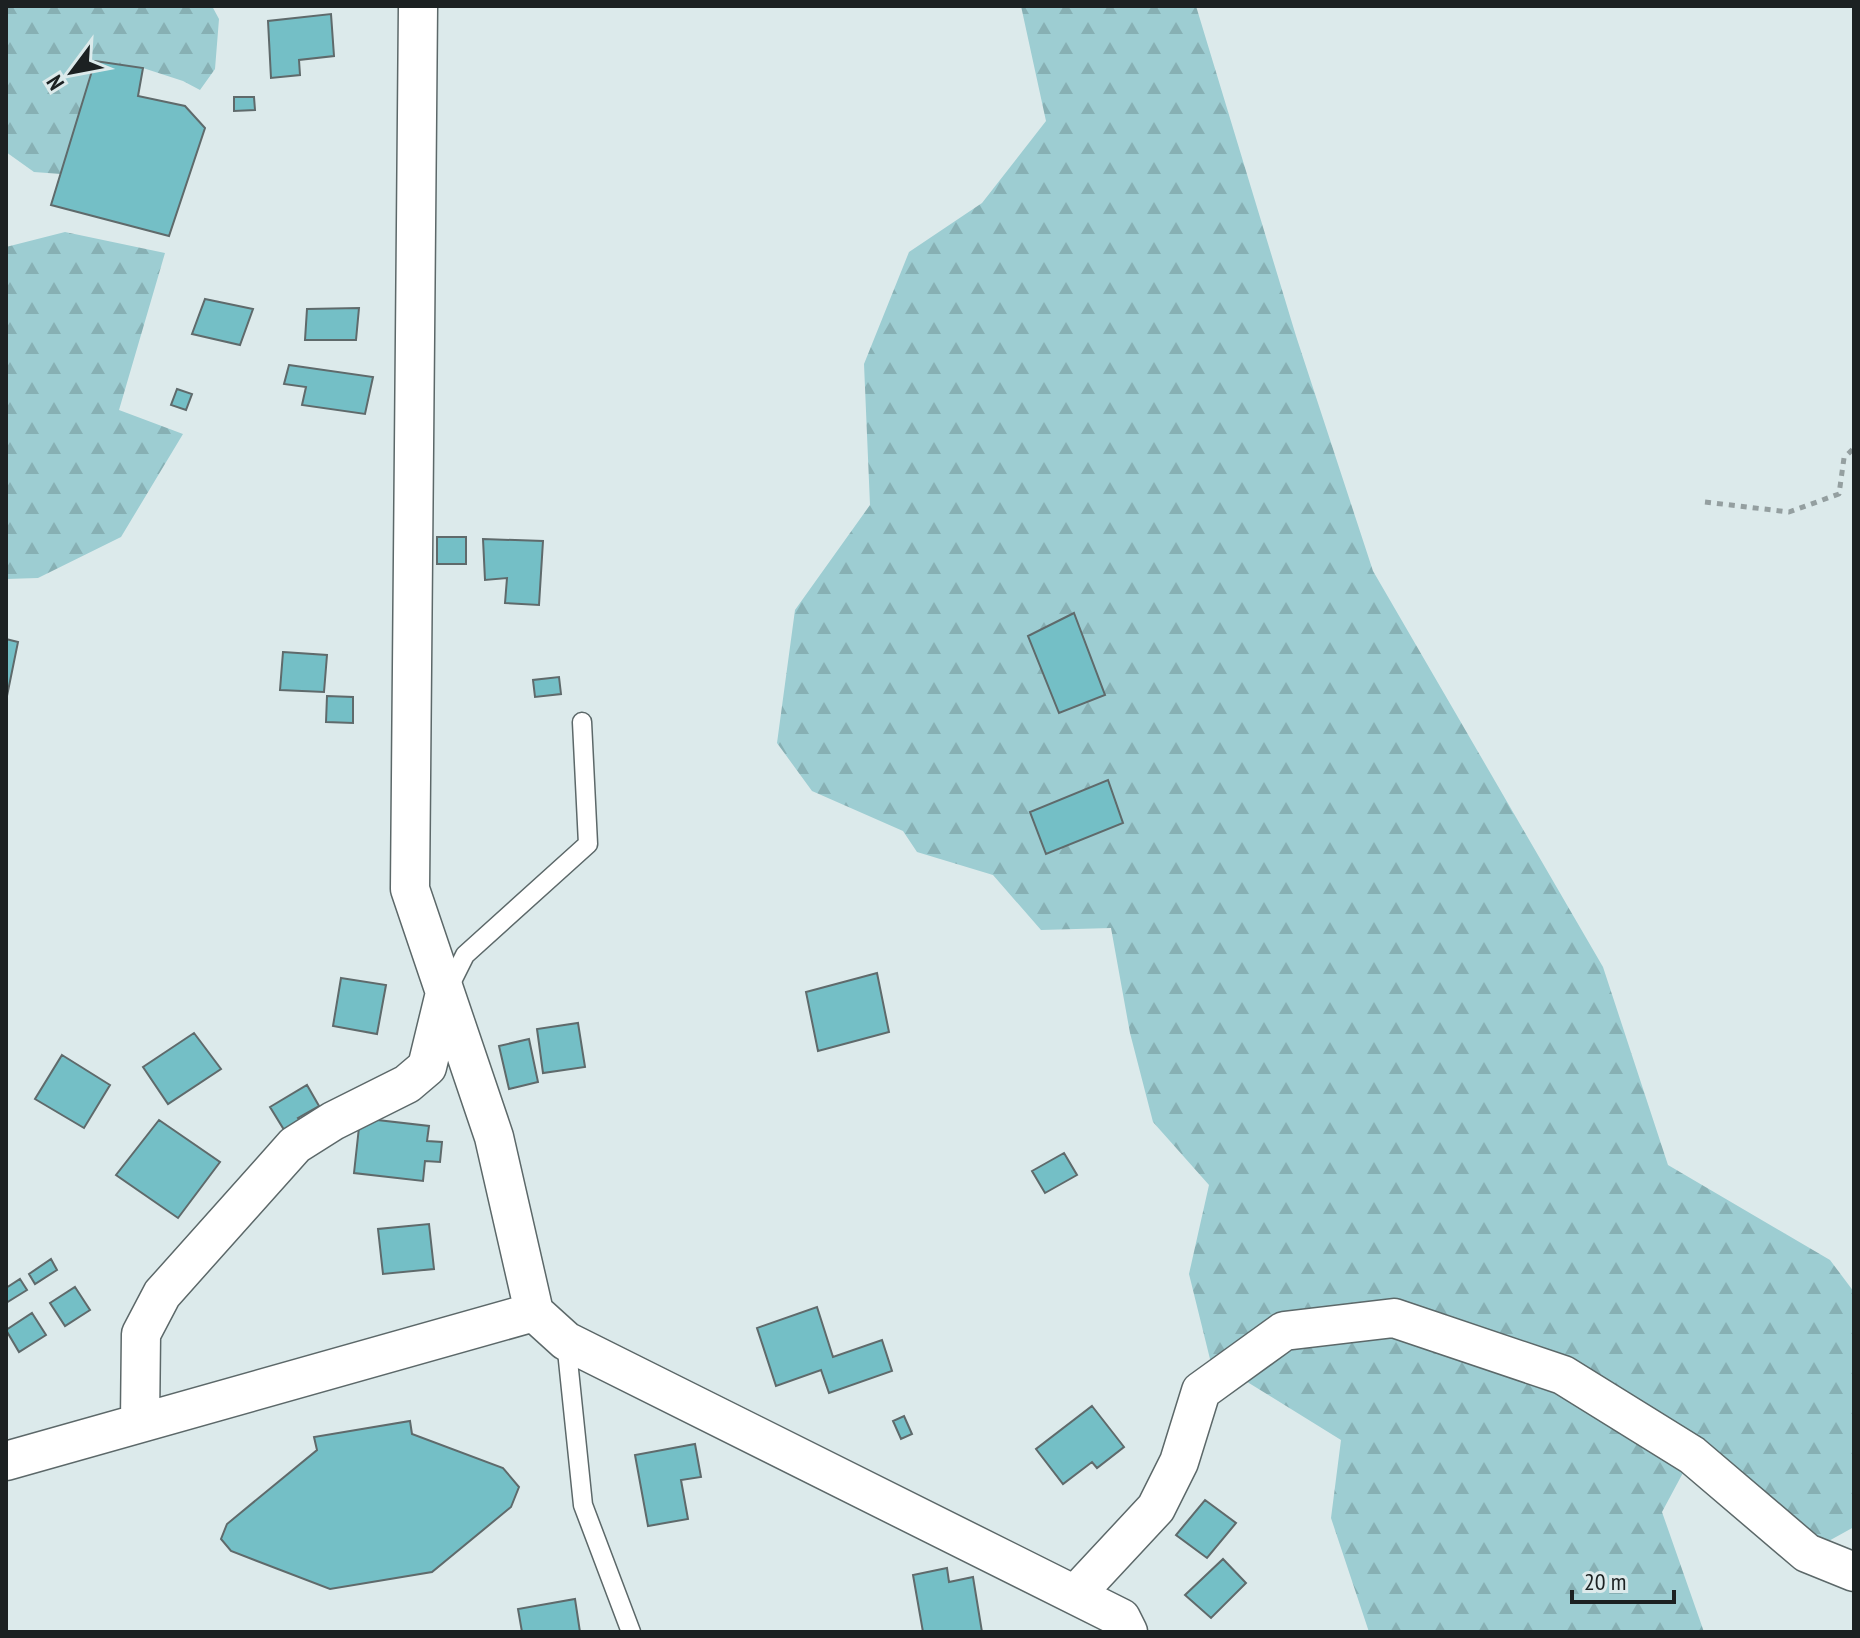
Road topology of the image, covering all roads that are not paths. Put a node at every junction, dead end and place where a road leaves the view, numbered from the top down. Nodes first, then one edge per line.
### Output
1 (418, 6) edge
2 (582, 722) dead end
3 (445, 993) junction
4 (534, 1312) junction
5 (566, 1341) junction
6 (140, 1421) junction
7 (6, 1461) edge
8 (1854, 1572) edge
9 (1075, 1595) junction
10 (631, 1632) edge
11 (1128, 1632) edge

1 - 3 street
2 - 3 lane
3 - 4 street
3 - 6 street
4 - 5 street
4 - 6 street
5 - 9 street
5 - 10 lane
6 - 7 street
8 - 9 street
9 - 11 street

